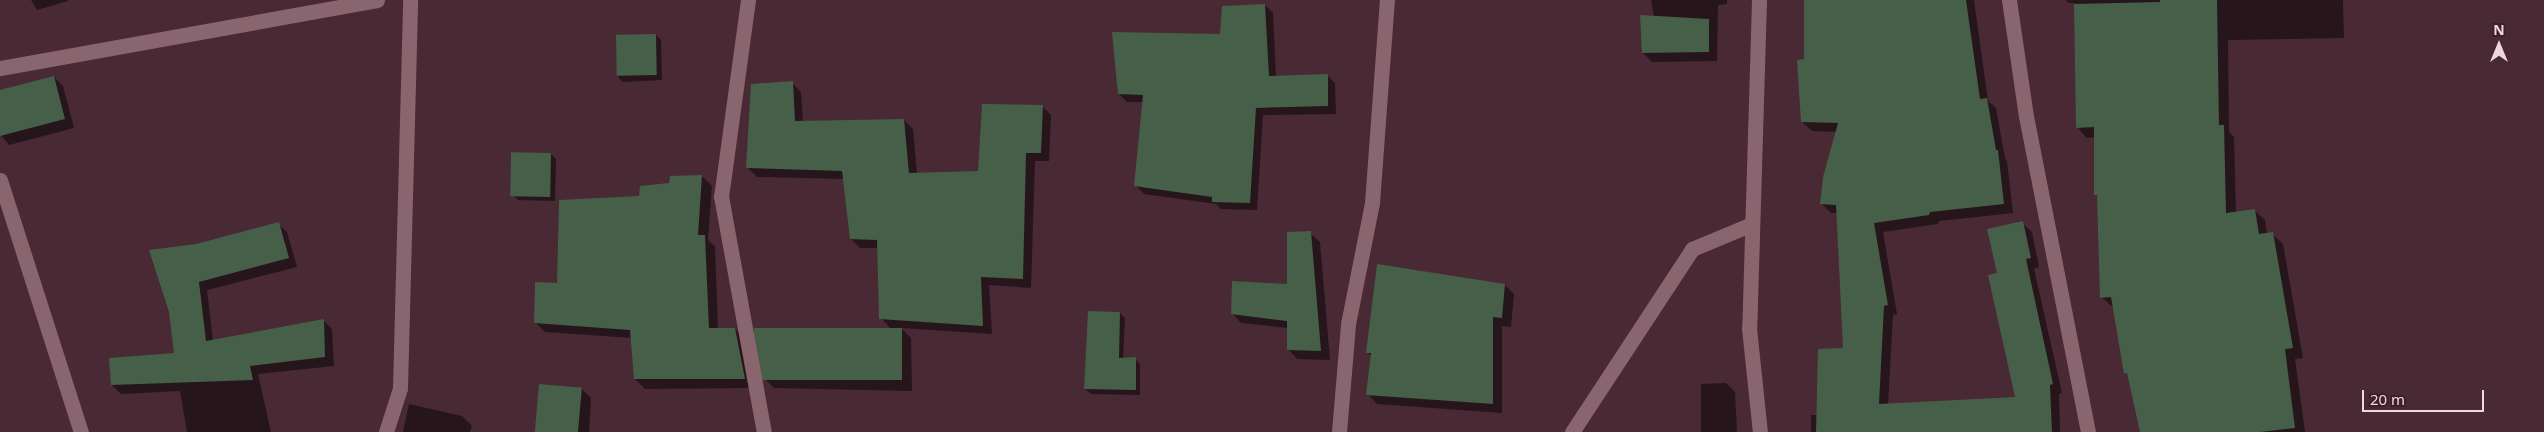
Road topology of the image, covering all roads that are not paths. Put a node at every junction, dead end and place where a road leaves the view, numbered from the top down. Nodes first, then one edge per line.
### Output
1 (376, 0) edge
2 (410, 0) edge
3 (748, 0) edge
4 (1387, 0) edge
5 (1760, 0) edge
6 (2008, 0) edge
7 (0, 68) edge
8 (0, 180) edge
9 (1752, 224) junction
10 (82, 432) edge
11 (386, 432) edge
12 (764, 432) edge
13 (1339, 432) edge
14 (1572, 432) edge
15 (1760, 432) edge
16 (2088, 432) edge

1 - 7 street
2 - 11 street
3 - 12 street
4 - 13 street
5 - 9 street
6 - 16 street
8 - 10 street
9 - 14 street
9 - 15 street

